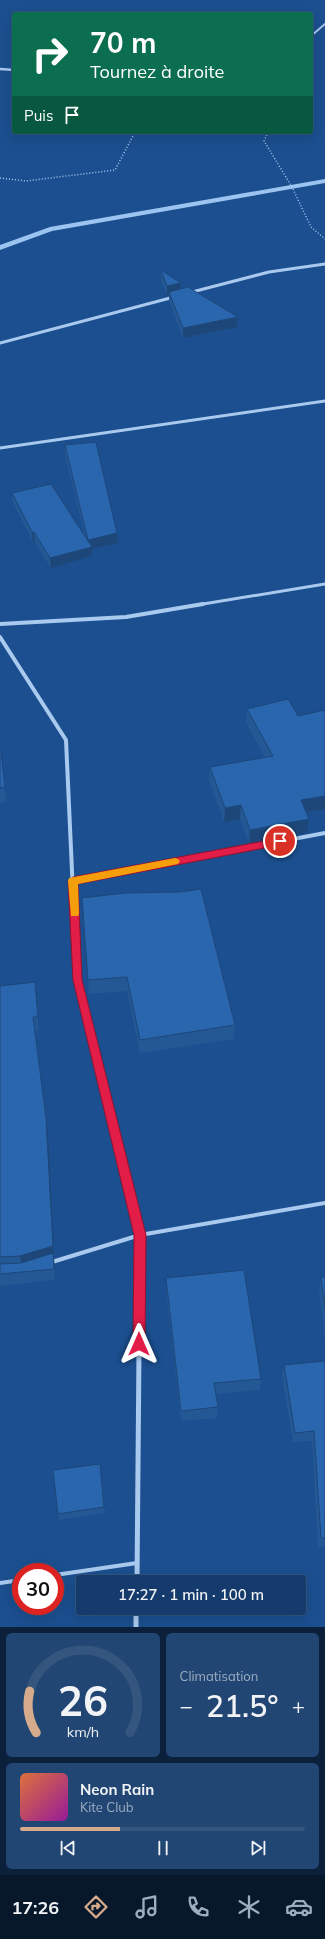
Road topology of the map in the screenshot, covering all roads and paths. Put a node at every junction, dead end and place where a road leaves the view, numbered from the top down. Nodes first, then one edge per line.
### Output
1 (325, 24) edge
2 (313, 34) edge
3 (0, 69) edge
4 (12, 70) edge
5 (134, 134) edge
6 (267, 134) edge
7 (0, 178) edge
8 (325, 239) edge
9 (325, 264) edge
10 (184, 294) edge
11 (177, 296) edge
12 (0, 343) edge
13 (325, 401) edge
14 (0, 448) edge
15 (325, 584) edge
16 (0, 624) edge
17 (0, 637) edge
18 (325, 833) edge
19 (73, 881) junction
20 (325, 1203) edge
21 (140, 1235) junction
22 (45, 1264) edge
23 (137, 1563) junction
24 (64, 1574) edge
25 (137, 1575) edge
26 (12, 1581) edge
27 (0, 1583) edge
28 (136, 1615) edge
29 (136, 1627) edge

1 - 2 lane
3 - 4 street
5 - 7 path
6 - 8 path
9 - 10 street
11 - 12 street
13 - 14 street
15 - 16 street
17 - 19 street
18 - 19 street
19 - 21 street
20 - 21 lane
21 - 22 lane
21 - 23 street
23 - 24 lane
23 - 25 street
26 - 27 lane
28 - 29 street

